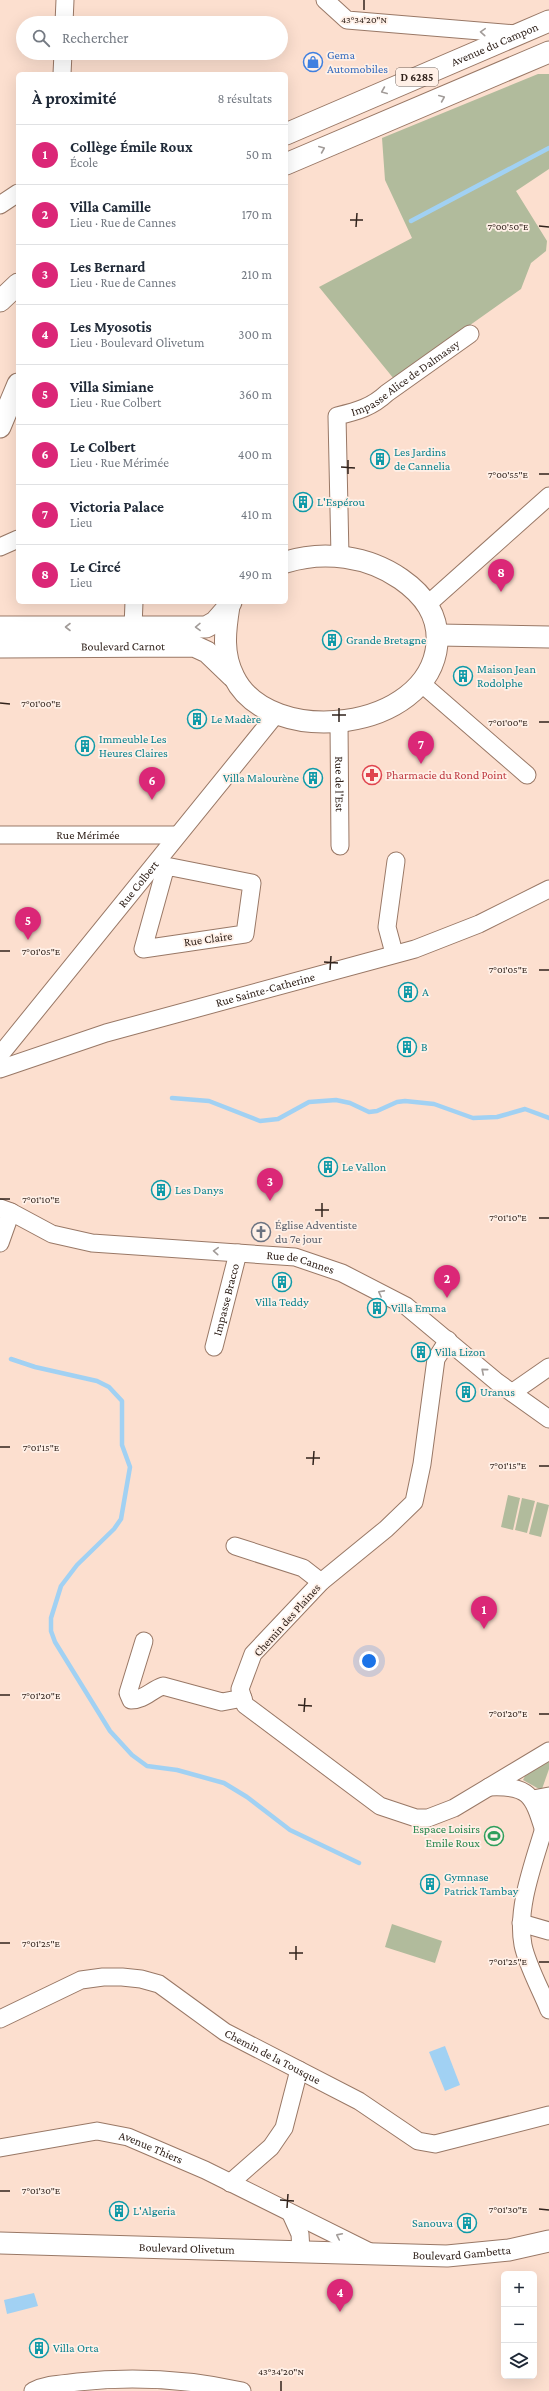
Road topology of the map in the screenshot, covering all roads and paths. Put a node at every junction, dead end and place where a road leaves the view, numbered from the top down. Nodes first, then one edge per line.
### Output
1 (65, 0) edge
2 (324, 0) edge
3 (64, 16) edge
4 (549, 21) edge
5 (450, 30) junction
6 (516, 34) junction
7 (466, 56) junction
8 (547, 56) edge
9 (63, 60) edge
10 (62, 72) edge
11 (288, 133) edge
12 (288, 163) edge
13 (16, 194) edge
14 (0, 205) edge
15 (16, 286) edge
16 (0, 301) edge
17 (470, 334) dead end
18 (16, 389) edge
19 (0, 427) edge
20 (549, 496) edge
21 (16, 540) edge
22 (0, 547) edge
23 (340, 556) junction
24 (288, 562) edge
25 (134, 604) edge
26 (230, 604) edge
27 (428, 604) junction
28 (0, 627) edge
29 (133, 627) junction
30 (438, 635) junction
31 (549, 638) edge
32 (0, 647) edge
33 (234, 678) junction
34 (421, 683) junction
35 (277, 713) junction
36 (339, 722) junction
37 (527, 775) dead end
38 (0, 835) edge
39 (177, 835) junction
40 (340, 846) dead end
41 (396, 861) dead end
42 (162, 862) junction
43 (549, 889) edge
44 (394, 954) junction
45 (0, 1055) edge
46 (0, 1069) edge
47 (0, 1194) edge
48 (6, 1210) edge
49 (0, 1243) edge
50 (238, 1253) junction
51 (448, 1340) junction
52 (214, 1347) dead end
53 (549, 1368) edge
54 (513, 1392) junction
55 (549, 1419) edge
56 (235, 1546) dead end
57 (321, 1582) junction
58 (144, 1640) dead end
59 (243, 1698) junction
60 (549, 1751) edge
61 (516, 1769) junction
62 (488, 1787) junction
63 (516, 1788) junction
64 (541, 1798) edge
65 (549, 1810) edge
66 (544, 1832) junction
67 (521, 1923) junction
68 (549, 1931) edge
69 (549, 2010) edge
70 (0, 2019) edge
71 (299, 2070) junction
72 (549, 2115) edge
73 (0, 2148) edge
74 (230, 2183) junction
75 (291, 2214) junction
76 (549, 2241) edge
77 (0, 2243) edge
78 (301, 2251) junction
79 (374, 2254) junction
80 (33, 2391) edge
81 (242, 2391) edge

1 - 3 street
2 - 5 street
4 - 6 main road, Avenue du Campon / D 6285
6 -> 5 street
5 - 7 street
6 - 7 main road, Avenue du Campon / D 6285
7 -> 11 main road, Avenue du Campon / D 6285
12 -> 8 main road, D 6285
9 - 10 street
13 - 14 street
15 - 16 main road
17 - 23 street, Impasse Alice de Dalmassy
18 - 19 main road
20 - 27 street
21 - 22 street
23 - 24 main road
23 - 27 main road
25 - 29 street
26 -> 29 main road, Boulevard Carnot
26 - 33 main road
27 - 30 main road
29 -> 28 main road, Boulevard Carnot
30 - 31 main road
30 - 34 main road, Boulevard Carnot
32 - 33 main road, Boulevard Carnot
33 - 35 main road, Boulevard Carnot
34 - 36 main road, Boulevard Carnot
34 - 37 street
35 - 36 main road, Boulevard Carnot
35 - 39 street, Rue Colbert
36 - 40 street, Rue de l'Est
38 - 39 street, Rue Mérimée
39 - 42 street, Rue Colbert
41 - 44 street
42 - 42 street, Rue Claire
42 - 45 street, Rue Colbert
43 - 44 street, Rue Sainte-Catherine
44 - 46 street, Rue Sainte-Catherine
47 - 48 street
48 - 49 street
50 -> 48 street, Rue de Cannes
51 -> 50 street, Rue de Cannes
50 - 52 street, Impasse Bracco
54 -> 51 street, Rue de Cannes
51 - 57 street, Chemin des Plaines
53 - 54 street
54 - 55 street, Rue de Cannes
56 - 57 street
57 - 59 street, Chemin des Plaines
58 - 59 street
59 - 62 street
60 - 61 street
61 - 62 street
61 - 63 street
62 - 63 street
63 - 64 street
64 - 66 street
65 - 66 street
66 - 67 street
67 - 68 street
67 - 69 street
70 - 71 street, Chemin de la Tousque
71 - 72 street, Chemin de la Tousque
71 - 74 street
73 - 74 street, Avenue Thiers
74 - 75 street, Avenue Thiers
75 - 78 street
79 -> 75 street, Avenue Thiers
76 - 79 main road, Boulevard Gambetta
77 - 78 main road, Boulevard Olivetum
78 - 79 main road, Boulevard Olivetum
80 - 81 street

